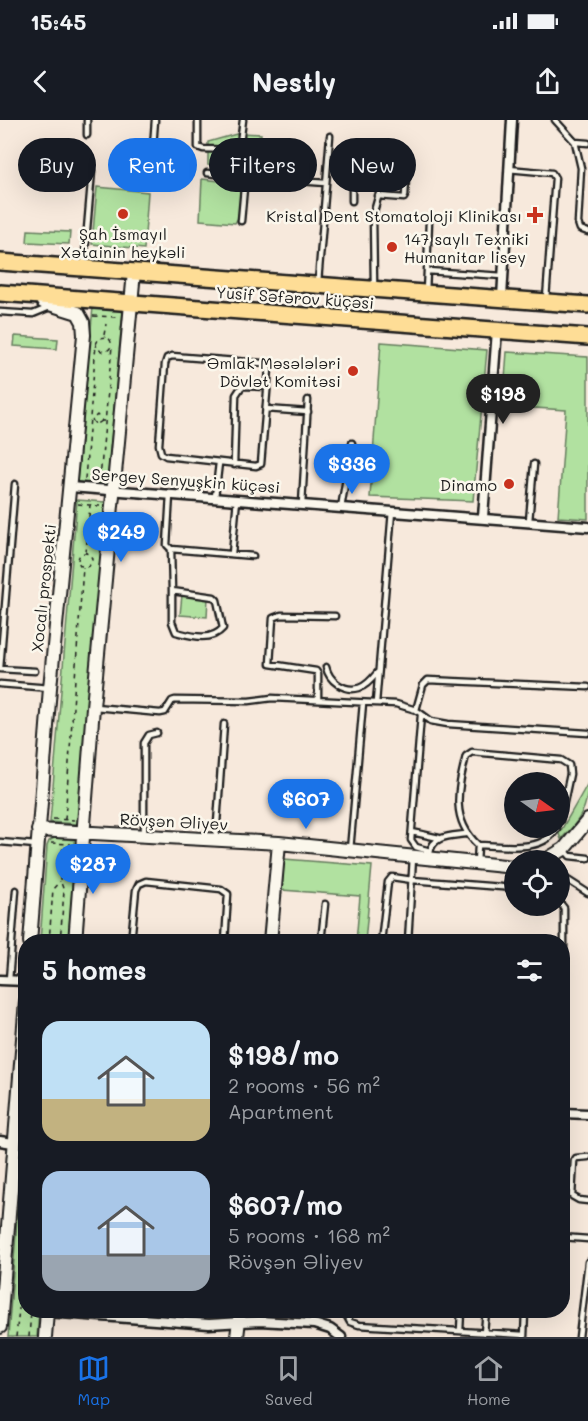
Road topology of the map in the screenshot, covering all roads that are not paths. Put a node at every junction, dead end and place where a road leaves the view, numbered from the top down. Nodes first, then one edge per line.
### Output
1 (87, 120) edge
2 (155, 120) edge
3 (198, 120) edge
4 (243, 120) edge
5 (512, 120) edge
6 (555, 120) edge
7 (87, 135) dead end
8 (330, 136) dead end
9 (154, 138) edge
10 (575, 142) junction
11 (588, 143) edge
12 (508, 169) junction
13 (580, 178) junction
14 (588, 178) edge
15 (317, 182) edge
16 (326, 183) junction
17 (90, 192) edge
18 (244, 192) edge
19 (352, 192) edge
20 (379, 192) edge
21 (405, 192) edge
22 (378, 196) junction
23 (352, 201) dead end
24 (241, 220) dead end
25 (429, 221) dead end
26 (588, 232) edge
27 (0, 262) edge
28 (84, 268) junction
29 (427, 271) junction
30 (134, 272) junction
31 (503, 276) junction
32 (317, 285) junction
33 (374, 289) junction
34 (425, 293) junction
35 (3, 294) edge
36 (502, 298) junction
37 (546, 302) junction
38 (131, 303) junction
39 (56, 304) junction
40 (588, 305) edge
41 (0, 312) edge
42 (497, 330) junction
43 (588, 337) edge
44 (268, 387) junction
45 (308, 400) dead end
46 (266, 409) junction
47 (308, 412) junction
48 (352, 443) dead end
49 (219, 463) junction
50 (534, 464) dead end
51 (234, 465) junction
52 (15, 484) dead end
53 (70, 487) junction
54 (113, 489) junction
55 (170, 494) junction
56 (215, 497) junction
57 (237, 499) junction
58 (302, 504) junction
59 (341, 508) junction
60 (392, 511) junction
61 (483, 517) junction
62 (529, 521) junction
63 (588, 526) edge
64 (171, 549) junction
65 (232, 554) junction
66 (253, 556) dead end
67 (172, 591) junction
68 (335, 616) dead end
69 (326, 667) dead end
70 (0, 669) edge
71 (12, 670) junction
72 (35, 671) dead end
73 (378, 673) junction
74 (0, 684) edge
75 (10, 684) junction
76 (588, 687) edge
77 (50, 688) junction
78 (318, 700) junction
79 (363, 703) junction
80 (376, 703) junction
81 (93, 706) junction
82 (416, 710) junction
83 (421, 715) junction
84 (224, 724) dead end
85 (157, 733) dead end
86 (588, 733) edge
87 (570, 772) edge
88 (588, 820) edge
89 (80, 826) junction
90 (38, 830) junction
91 (412, 832) junction
92 (466, 834) junction
93 (144, 835) junction
94 (439, 838) junction
95 (549, 838) edge
96 (216, 839) junction
97 (0, 842) edge
98 (279, 843) junction
99 (37, 845) junction
100 (478, 845) junction
101 (564, 849) joint
102 (350, 850) junction
103 (430, 855) junction
104 (414, 857) junction
105 (588, 858) edge
106 (477, 863) junction
107 (504, 866) edge
108 (412, 880) junction
109 (570, 881) edge
110 (504, 887) edge
111 (16, 890) dead end
112 (588, 893) edge
113 (325, 904) dead end
114 (564, 916) edge
115 (31, 934) edge
116 (75, 934) edge
117 (132, 934) edge
118 (226, 934) edge
119 (271, 934) edge
120 (322, 934) edge
121 (382, 934) edge
122 (409, 934) edge
123 (564, 934) edge
124 (4, 980) edge
125 (18, 1088) edge
126 (570, 1113) edge
127 (588, 1114) edge
128 (0, 1142) edge
129 (13, 1143) junction
130 (588, 1157) edge
131 (588, 1201) edge
132 (570, 1238) edge
133 (588, 1239) edge
134 (588, 1262) edge
135 (1, 1311) edge
136 (46, 1318) edge
137 (154, 1318) edge
138 (235, 1318) edge
139 (239, 1318) edge
140 (243, 1318) edge
141 (348, 1318) edge
142 (461, 1318) edge
143 (485, 1318) edge
144 (525, 1318) edge
145 (0, 1327) edge
146 (460, 1332) junction
147 (484, 1333) junction
148 (524, 1336) edge
149 (45, 1337) edge
150 (237, 1337) edge
151 (341, 1337) edge
152 (579, 1337) edge

1 - 7 lane
2 - 9 lane
3 - 4 lane
5 - 12 street
6 - 10 lane
8 - 16 lane
10 - 11 lane
10 - 13 lane
12 - 31 street
12 - 37 lane
13 - 14 lane
13 - 26 lane
15 - 16 lane
16 - 32 lane
17 - 28 lane
18 - 24 lane
19 - 23 lane
20 - 22 lane
21 - 22 lane
22 - 33 lane
25 - 29 lane
27 - 28 highway, Yusif Səfərov küçəsi
28 - 30 highway, Yusif Səfərov küçəsi
29 - 31 lane
29 - 34 lane
30 - 32 highway, Yusif Səfərov küçəsi
30 - 38 main road
31 - 36 street
32 - 33 highway, Yusif Səfərov küçəsi
33 - 34 highway, Yusif Səfərov küçəsi
34 - 36 highway, Yusif Səfərov küçəsi
35 - 38 highway, Yusif Səfərov küçəsi
35 - 39 main road, Xocalı prospekti
36 - 37 highway, Yusif Səfərov küçəsi
37 - 40 highway, Yusif Səfərov küçəsi
38 - 42 highway, Yusif Səfərov küçəsi
38 - 54 main road
39 - 41 lane
39 - 53 main road, Xocalı prospekti
42 - 43 highway, Yusif Səfərov küçəsi
42 - 61 street
44 - 46 lane
44 - 49 lane
44 - 51 lane
45 - 47 lane
46 - 47 lane
46 - 51 lane
47 - 58 lane
48 - 59 lane
49 - 51 lane
49 - 56 lane
50 - 62 lane
52 - 70 lane
53 - 54 street, Sergey Senyuşkin küçəsi
53 - 77 main road, Xocalı prospekti
54 - 55 street, Sergey Senyuşkin küçəsi
54 - 81 main road
55 - 56 street, Sergey Senyuşkin küçəsi
55 - 64 lane
56 - 57 street, Sergey Senyuşkin küçəsi
57 - 58 street, Sergey Senyuşkin küçəsi
57 - 65 lane
58 - 59 street, Sergey Senyuşkin küçəsi
59 - 60 street, Sergey Senyuşkin küçəsi
60 - 61 street, Sergey Senyuşkin küçəsi
60 - 73 lane
61 - 62 street, Sergey Senyuşkin küçəsi
62 - 63 street, Sergey Senyuşkin küçəsi
64 - 65 lane
64 - 67 lane
65 - 66 lane
67 - 67 lane
68 - 78 lane
69 - 73 lane
70 - 71 lane
71 - 72 lane
71 - 75 lane
73 - 80 lane
74 - 75 lane
75 - 77 lane
76 - 82 lane
77 - 90 main road, Xocalı prospekti
78 - 79 lane
78 - 81 lane
79 - 80 lane
79 - 102 lane
80 - 82 lane
81 - 89 main road
82 - 83 lane
83 - 86 lane
83 - 91 lane
84 - 96 lane
85 - 93 lane
87 - 92 lane
88 - 101 main road
89 - 90 main road, Rövşən Əliyev
89 - 93 main road, Rövşən Əliyev
89 - 116 main road
90 - 99 main road, Xocalı prospekti
91 - 94 lane
91 - 103 lane
92 - 94 lane
92 - 100 lane
93 - 96 main road, Rövşən Əliyev
94 - 103 lane
95 - 100 lane
96 - 98 main road, Rövşən Əliyev
97 - 99 lane
98 - 102 main road, Rövşən Əliyev
98 - 119 main road
99 - 115 main road, Xocalı prospekti
100 - 106 lane
101 - 105 lane
102 - 104 main road, Rövşən Əliyev
103 - 104 main road, Rövşən Əliyev
103 - 106 main road, Rövşən Əliyev
104 - 108 lane
106 - 107 main road, Rövşən Əliyev
108 - 110 lane
108 - 121 lane
108 - 122 lane
109 - 112 lane
111 - 124 lane
113 - 120 lane
114 - 123 lane
117 - 118 lane
125 - 129 main road
126 - 127 street
128 - 129 street
129 - 135 main road
130 - 131 lane
132 - 133 lane
134 - 152 lane
135 - 145 main road
136 - 149 main road
137 - 138 street
139 - 150 main road
140 - 151 street
141 - 146 lane
142 - 146 lane
143 - 147 lane
144 - 148 lane
146 - 147 lane
147 - 148 lane

